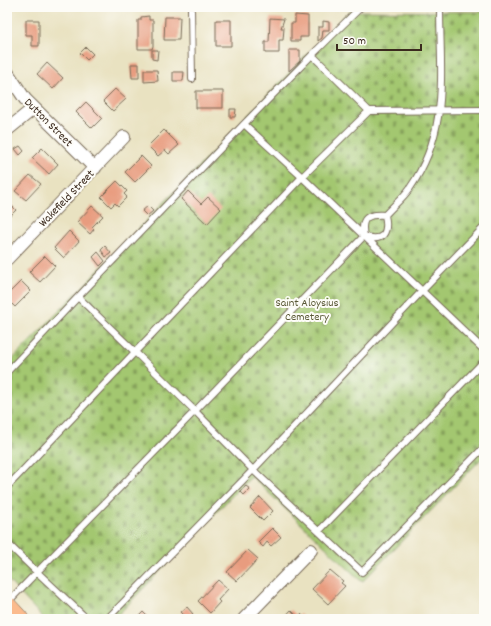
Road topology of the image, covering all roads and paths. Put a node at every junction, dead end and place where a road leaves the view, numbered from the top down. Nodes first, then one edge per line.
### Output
1 (191, 7) edge
2 (361, 7) edge
3 (440, 7) edge
4 (312, 54) junction
5 (7, 72) edge
6 (192, 79) dead end
7 (34, 108) junction
8 (440, 109) junction
9 (484, 110) edge
10 (370, 111) junction
11 (244, 124) junction
12 (7, 130) edge
13 (124, 137) dead end
14 (95, 168) junction
15 (302, 177) junction
16 (385, 215) junction
17 (484, 227) edge
18 (364, 236) junction
19 (7, 259) edge
20 (422, 291) junction
21 (78, 298) junction
22 (484, 350) edge
23 (135, 352) junction
24 (484, 361) edge
25 (484, 366) edge
26 (484, 370) edge
27 (7, 372) edge
28 (195, 411) junction
29 (484, 448) edge
30 (253, 470) junction
31 (7, 487) edge
32 (319, 530) junction
33 (7, 543) edge
34 (311, 550) dead end
35 (37, 572) junction
36 (7, 605) edge
37 (19, 619) edge
38 (87, 619) edge
39 (106, 619) edge
40 (244, 619) edge

1 - 6 lane
2 - 4 lane
3 - 8 lane
4 - 10 lane
4 - 11 lane
5 - 7 street, Dutton Street
7 - 12 street
7 - 14 street, Dutton Street
8 - 9 lane
8 - 10 lane
8 - 16 lane
10 - 15 lane
11 - 15 lane
11 - 21 lane
13 - 14 street, Wakefield Street
14 - 19 street, Wakefield Street
15 - 18 lane
15 - 23 lane
16 - 18 lane
16 - 18 lane
17 - 20 lane
18 - 20 lane
18 - 28 lane
20 - 22 lane
20 - 30 lane
21 - 23 lane
21 - 27 lane
23 - 28 lane
23 - 31 lane
24 - 32 lane
25 - 26 lane
28 - 30 lane
28 - 35 lane
29 - 32 lane
30 - 32 lane
30 - 39 lane
33 - 35 lane
34 - 40 street
35 - 36 lane
35 - 38 lane
36 - 37 main road

